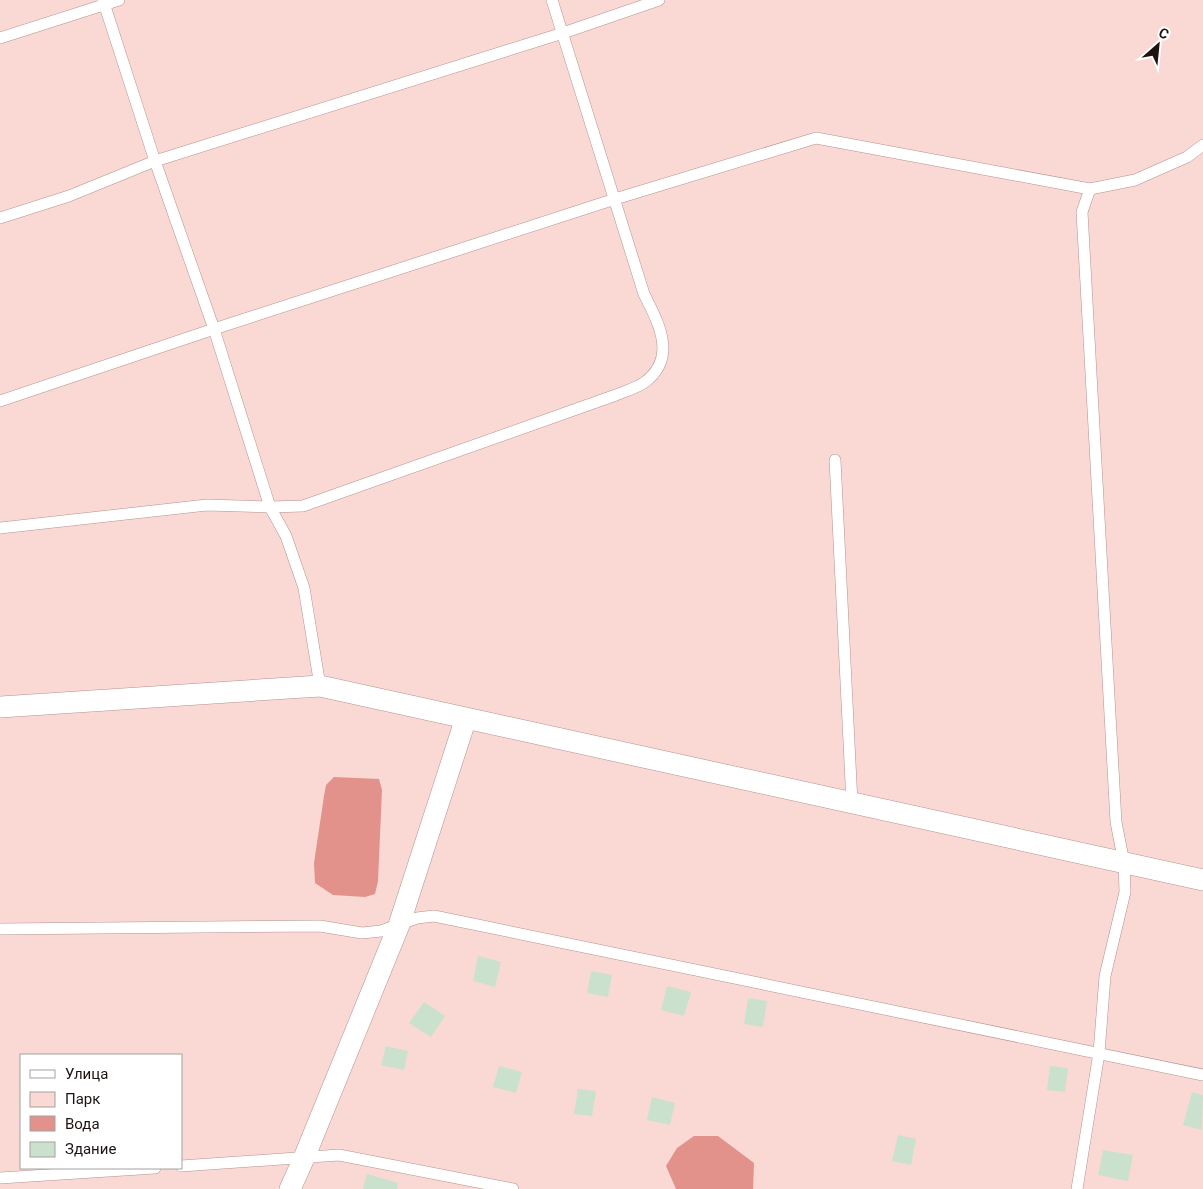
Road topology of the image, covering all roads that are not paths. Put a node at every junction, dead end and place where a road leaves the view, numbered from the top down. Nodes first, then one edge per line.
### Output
1 (119, 0) edge
2 (552, 0) edge
3 (659, 0) edge
4 (104, 2) edge
5 (563, 33) junction
6 (0, 38) edge
7 (1203, 145) edge
8 (155, 161) junction
9 (1090, 189) junction
10 (615, 200) junction
11 (0, 218) edge
12 (214, 329) junction
13 (0, 401) edge
14 (835, 460) dead end
15 (270, 507) junction
16 (0, 528) edge
17 (320, 686) junction
18 (0, 707) edge
19 (466, 718) junction
20 (852, 803) junction
21 (1124, 863) junction
22 (1203, 880) edge
23 (400, 925) junction
24 (0, 929) edge
25 (1099, 1053) junction
26 (1203, 1075) edge
27 (304, 1158) junction
28 (182, 1166) edge
29 (140, 1169) edge
30 (0, 1178) edge
31 (290, 1189) edge
32 (513, 1189) edge
33 (1077, 1189) edge

1 - 4 lane
2 - 5 lane
3 - 5 lane
4 - 6 lane
4 - 8 lane
5 - 8 lane
5 - 10 lane
7 - 9 lane
8 - 11 lane
8 - 12 lane
9 - 10 lane
9 - 21 lane
10 - 12 lane
10 - 15 lane
12 - 13 lane
12 - 15 lane
14 - 20 lane
15 - 16 lane
15 - 17 lane
17 - 18 street
17 - 19 street
19 - 20 street
19 - 23 street
20 - 21 street
21 - 22 street
21 - 25 lane
23 - 24 lane
23 - 25 lane
23 - 27 street
25 - 26 lane
25 - 33 lane
27 - 28 lane
27 - 31 street
27 - 32 lane
29 - 30 lane

